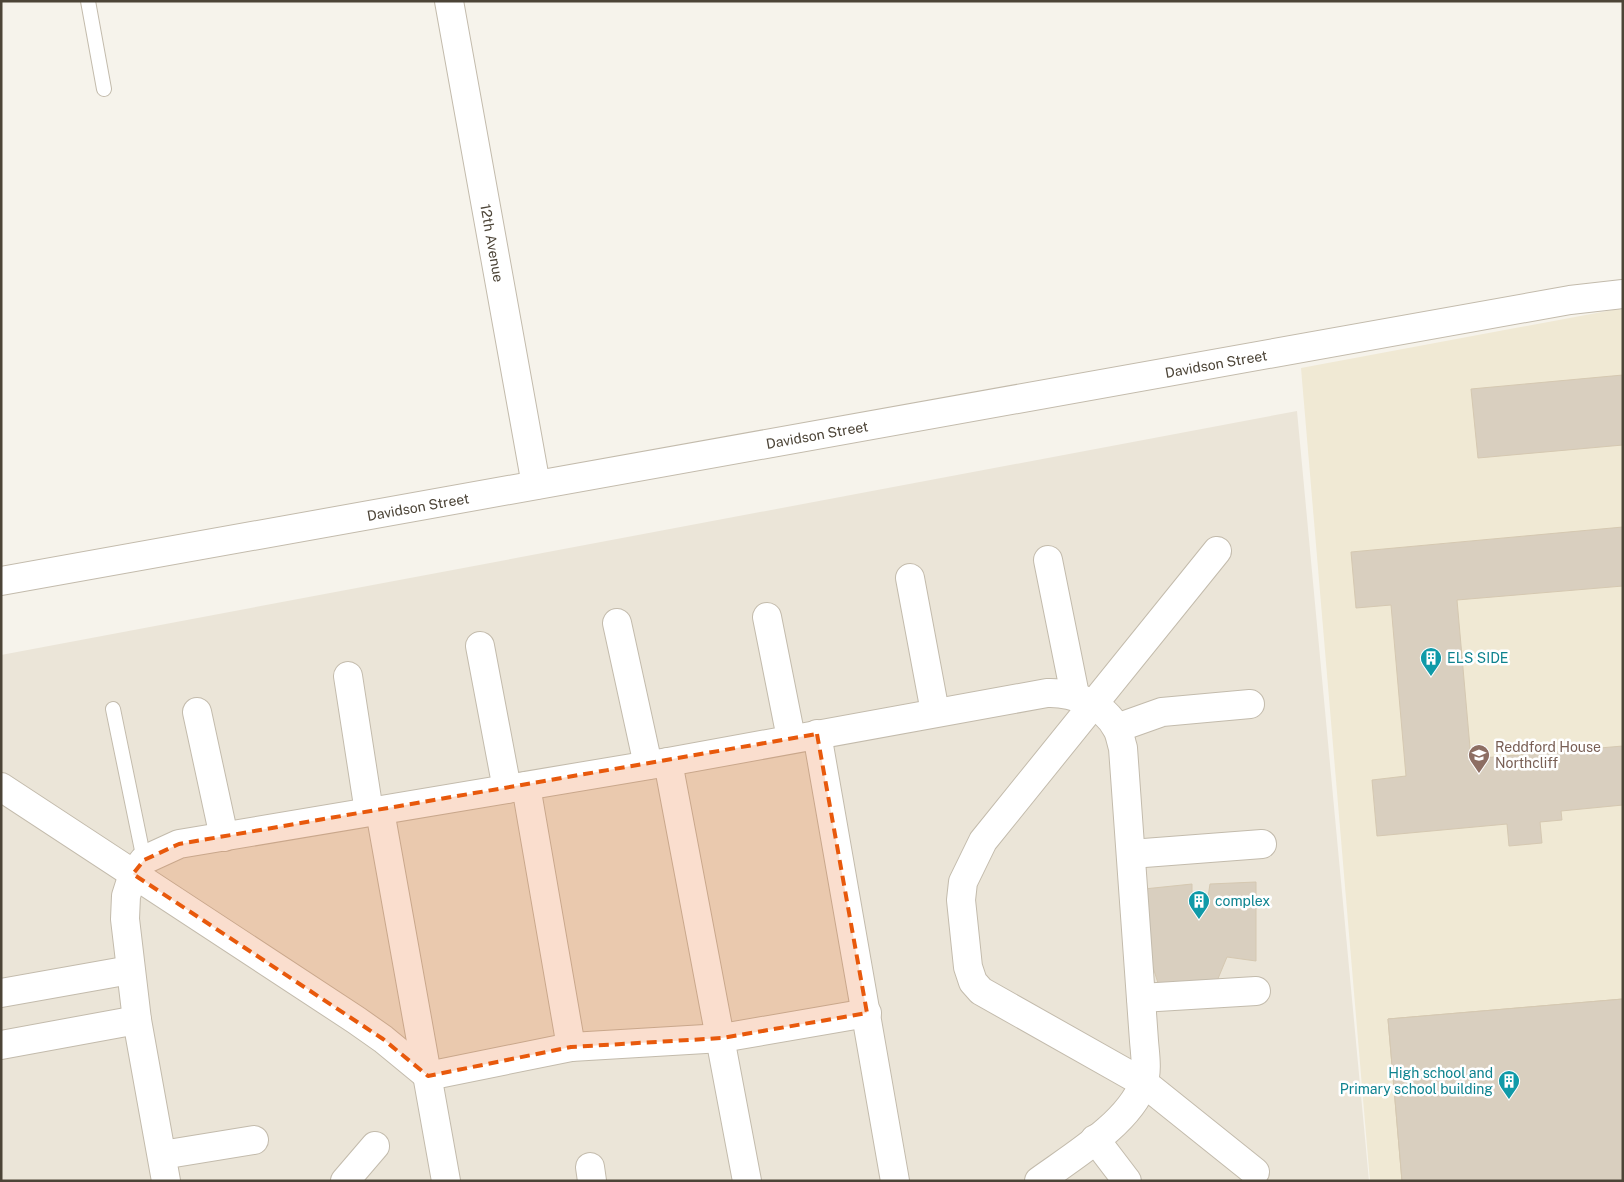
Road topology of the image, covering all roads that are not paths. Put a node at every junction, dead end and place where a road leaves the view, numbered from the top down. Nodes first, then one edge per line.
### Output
1 (88, 1) edge
2 (449, 1) edge
3 (104, 89) dead end
4 (1623, 294) edge
5 (1570, 300) junction
6 (1623, 305) edge
7 (536, 485) junction
8 (1217, 551) dead end
9 (1048, 560) dead end
10 (64, 571) junction
11 (910, 578) dead end
12 (1, 581) edge
13 (1, 599) edge
14 (767, 617) dead end
15 (617, 623) dead end
16 (480, 646) dead end
17 (348, 676) dead end
18 (1084, 700) junction
19 (1250, 704) dead end
20 (114, 709) dead end
21 (197, 712) dead end
22 (935, 712) junction
23 (1116, 728) junction
24 (804, 736) junction
25 (658, 763) junction
26 (1, 787) edge
27 (517, 788) junction
28 (375, 811) junction
29 (224, 837) junction
30 (1262, 844) dead end
31 (1131, 854) junction
32 (139, 867) junction
33 (130, 970) junction
34 (1256, 990) dead end
35 (1, 993) edge
36 (1141, 998) junction
37 (867, 1013) junction
38 (137, 1020) junction
39 (722, 1038) junction
40 (1, 1045) edge
41 (571, 1047) junction
42 (428, 1076) junction
43 (1144, 1083) junction
44 (1095, 1139) junction
45 (254, 1140) dead end
46 (375, 1146) dead end
47 (164, 1168) edge
48 (1255, 1172) dead end
49 (345, 1181) edge
50 (446, 1181) edge
51 (747, 1181) edge
52 (896, 1181) edge
53 (1039, 1181) edge
54 (1127, 1181) edge

1 - 3 lane
2 - 7 street, 12th Avenue
4 - 5 street, Davidson Street
5 - 6 street, Davidson Street
5 - 7 street, Davidson Street
7 - 10 street, Davidson Street
8 - 18 street
9 - 18 street
10 - 12 street, Davidson Street
10 - 13 street, Davidson Street
11 - 22 street
14 - 24 street
15 - 25 street
16 - 27 street
17 - 28 street
18 - 22 street
18 - 23 street
18 - 43 street
19 - 23 street
20 - 32 lane
21 - 29 street
22 - 24 street
23 - 31 street
24 - 25 street
24 - 37 street
25 - 27 street
25 - 39 street
26 - 32 street
27 - 28 street
27 - 41 street
28 - 29 street
28 - 42 street
29 - 32 street
30 - 31 street
31 - 36 street
32 - 33 street
32 - 42 street
33 - 35 street
33 - 38 street
34 - 36 street
36 - 43 street
37 - 39 street
37 - 52 street
38 - 40 street
38 - 47 street
39 - 41 street
39 - 51 street
41 - 42 street
42 - 50 street
43 - 44 street
43 - 48 street
44 - 53 street
44 - 54 street
45 - 47 street
46 - 49 street

